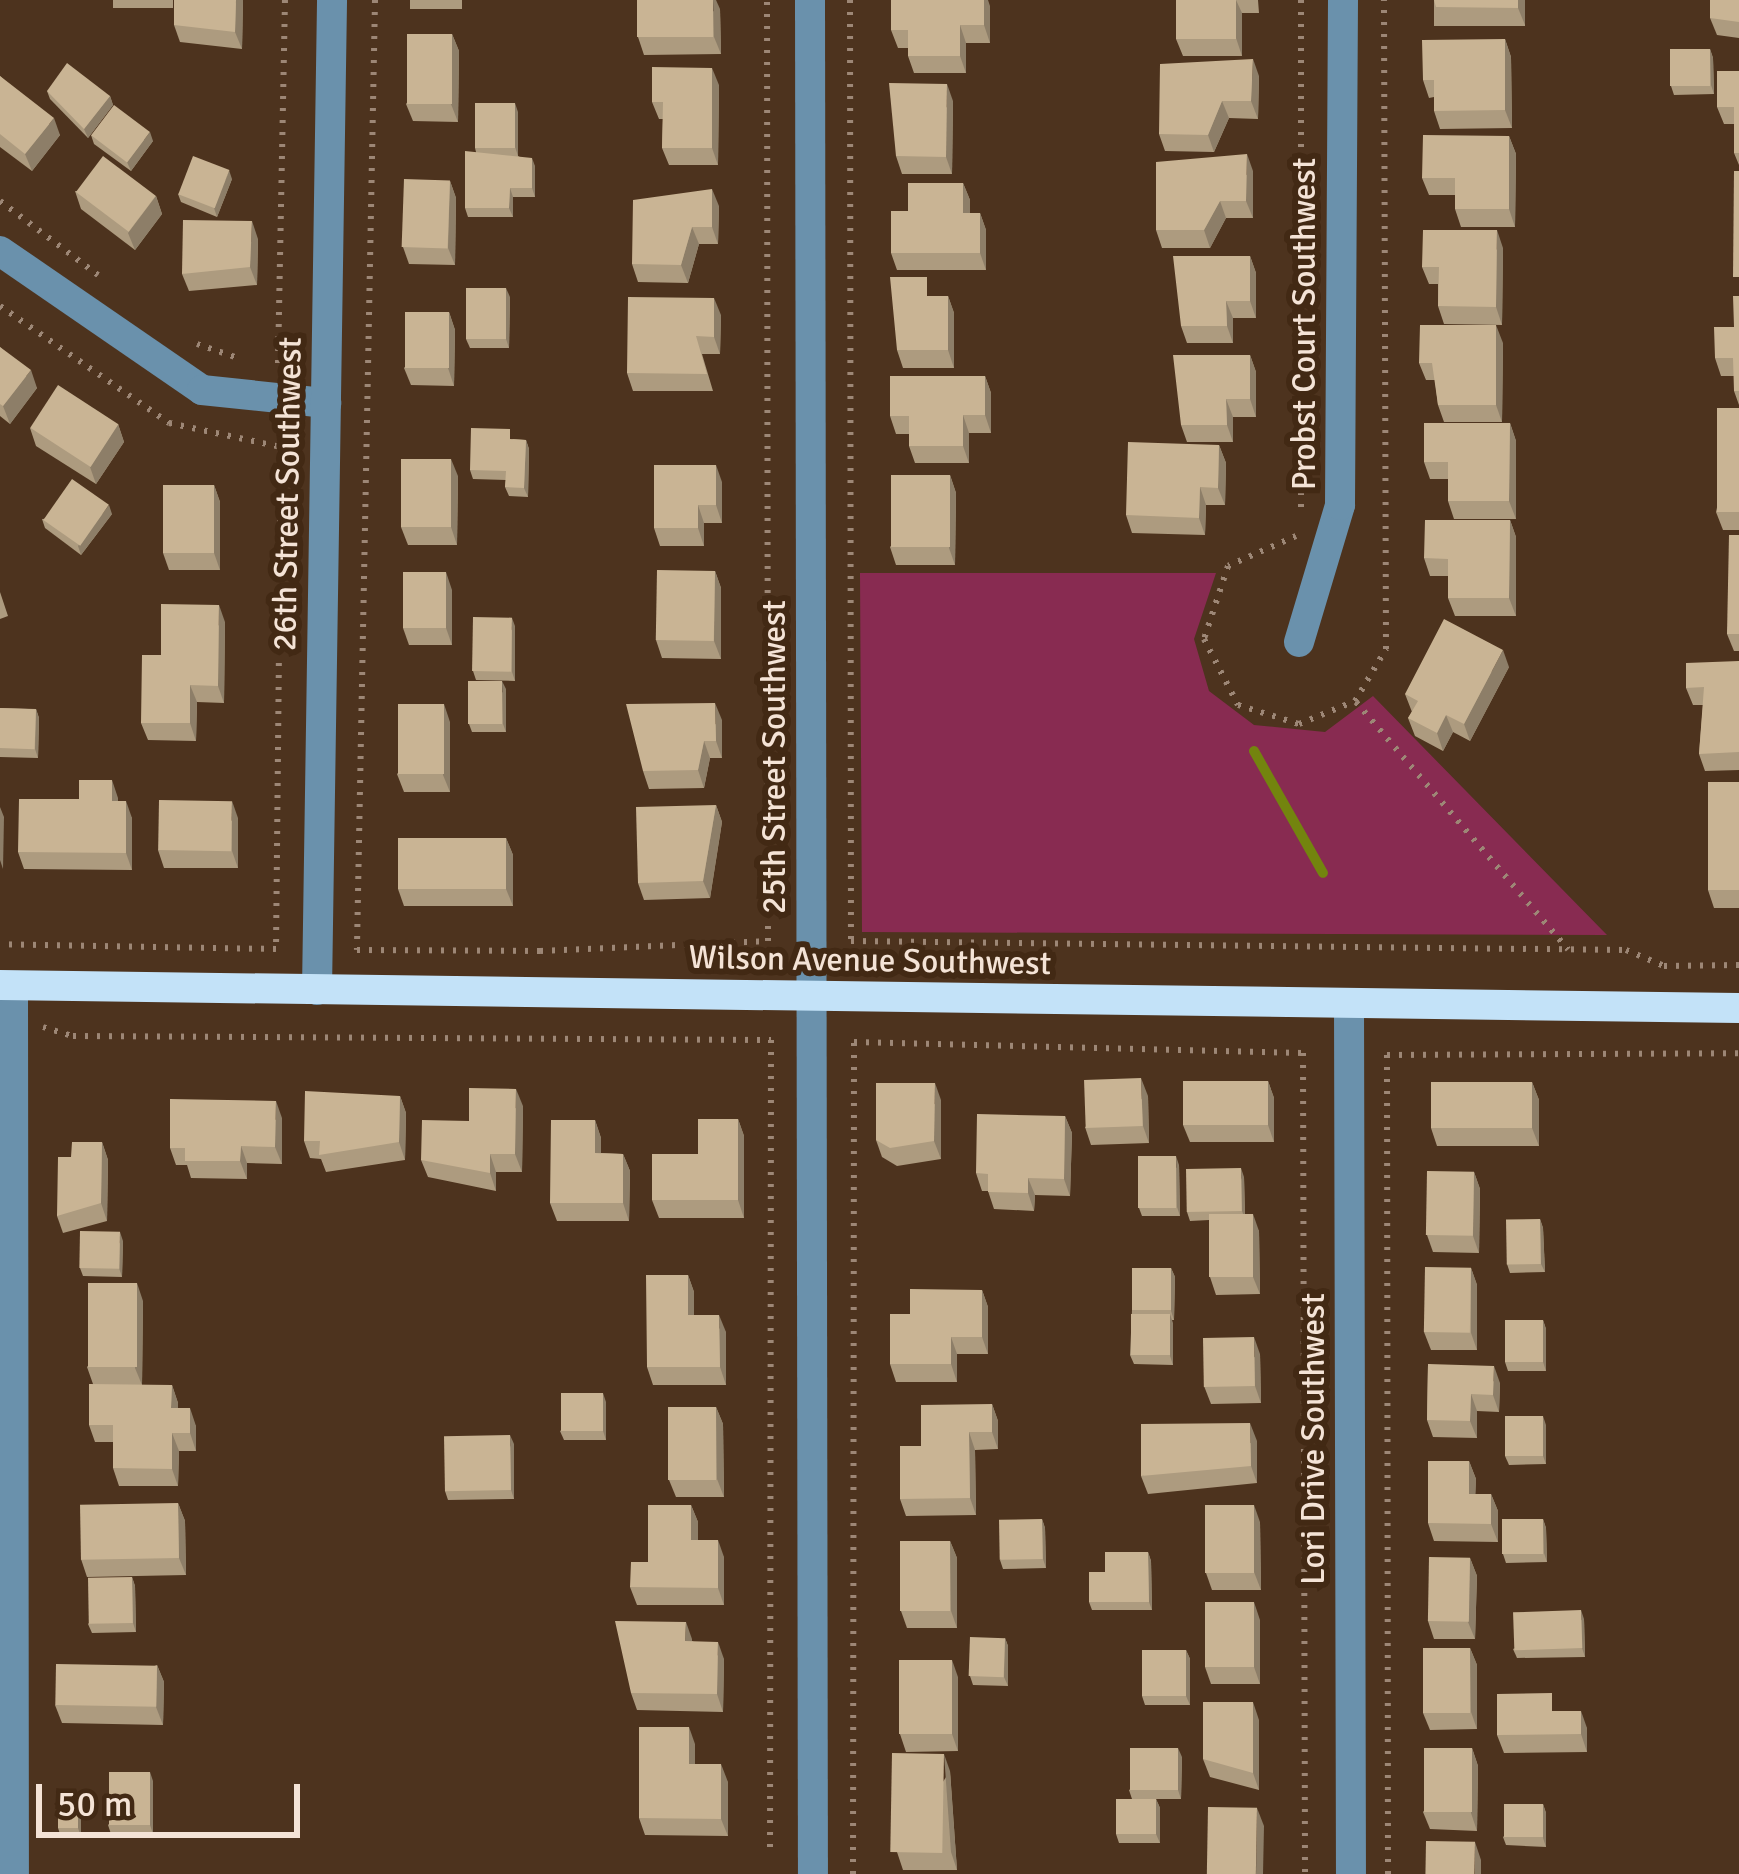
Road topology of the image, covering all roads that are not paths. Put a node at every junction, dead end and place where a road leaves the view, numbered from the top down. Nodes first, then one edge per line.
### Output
1 (332, 0) edge
2 (810, 0) edge
3 (1343, 0) edge
4 (0, 250) edge
5 (326, 403) junction
6 (1299, 642) dead end
7 (6, 986) edge
8 (317, 990) junction
9 (812, 996) junction
10 (1349, 1003) junction
11 (1739, 1008) edge
12 (14, 1874) edge
13 (812, 1874) edge
14 (1351, 1874) edge

1 - 5 street, 26th Street Southwest
2 - 9 street, 25th Street Southwest
3 - 6 street, Probst Court Southwest
4 - 5 street
5 - 8 street, 26th Street Southwest
7 - 8 main road, Wilson Avenue Southwest
7 - 12 street
8 - 9 main road, Wilson Avenue Southwest
9 - 10 main road, Wilson Avenue Southwest
9 - 13 street, 25th Street Southwest
10 - 11 main road, Wilson Avenue Southwest
10 - 14 street, Lori Drive Southwest

